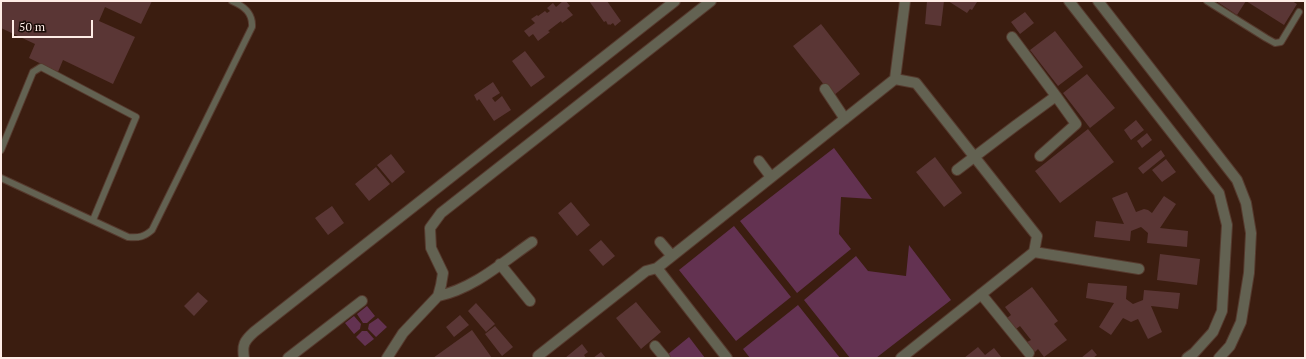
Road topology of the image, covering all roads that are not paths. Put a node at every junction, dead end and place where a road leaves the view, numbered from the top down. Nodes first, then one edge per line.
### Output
1 (232, 1) edge
2 (675, 1) edge
3 (711, 1) edge
4 (904, 1) edge
5 (1069, 1) edge
6 (1098, 1) edge
7 (1207, 1) edge
8 (1299, 12) dead end
9 (1012, 37) dead end
10 (895, 78) junction
11 (825, 89) dead end
12 (1056, 96) junction
13 (845, 119) junction
14 (1, 150) edge
15 (1040, 156) dead end
16 (974, 157) junction
17 (759, 161) dead end
18 (957, 170) dead end
19 (772, 177) junction
20 (1, 178) edge
21 (92, 220) junction
22 (532, 242) dead end
23 (660, 242) dead end
24 (1034, 252) junction
25 (672, 256) junction
26 (500, 264) junction
27 (657, 268) junction
28 (1139, 269) dead end
29 (981, 294) junction
30 (438, 296) junction
31 (362, 301) dead end
32 (530, 302) dead end
33 (655, 346) dead end
34 (1029, 353) dead end
35 (538, 356) dead end
36 (907, 356) edge
37 (244, 358) edge
38 (288, 358) edge
39 (387, 358) edge
40 (665, 358) edge
41 (726, 358) edge
42 (1187, 358) edge
43 (1219, 358) edge

1 - 21 lane
2 - 37 street
3 - 30 street
4 - 10 street
5 - 42 street
6 - 43 street
7 - 8 lane
9 - 12 street
10 - 13 street
10 - 16 street
11 - 13 street
12 - 15 street
12 - 16 street
13 - 19 street
14 - 21 lane
16 - 18 street
16 - 24 street
17 - 19 street
19 - 25 street
20 - 21 lane
22 - 26 street
23 - 25 street
24 - 28 street
24 - 29 street
25 - 27 street
26 - 30 street
26 - 32 street
27 - 35 street
27 - 41 street
29 - 34 street
29 - 36 street
30 - 39 street
31 - 38 street
33 - 40 street

